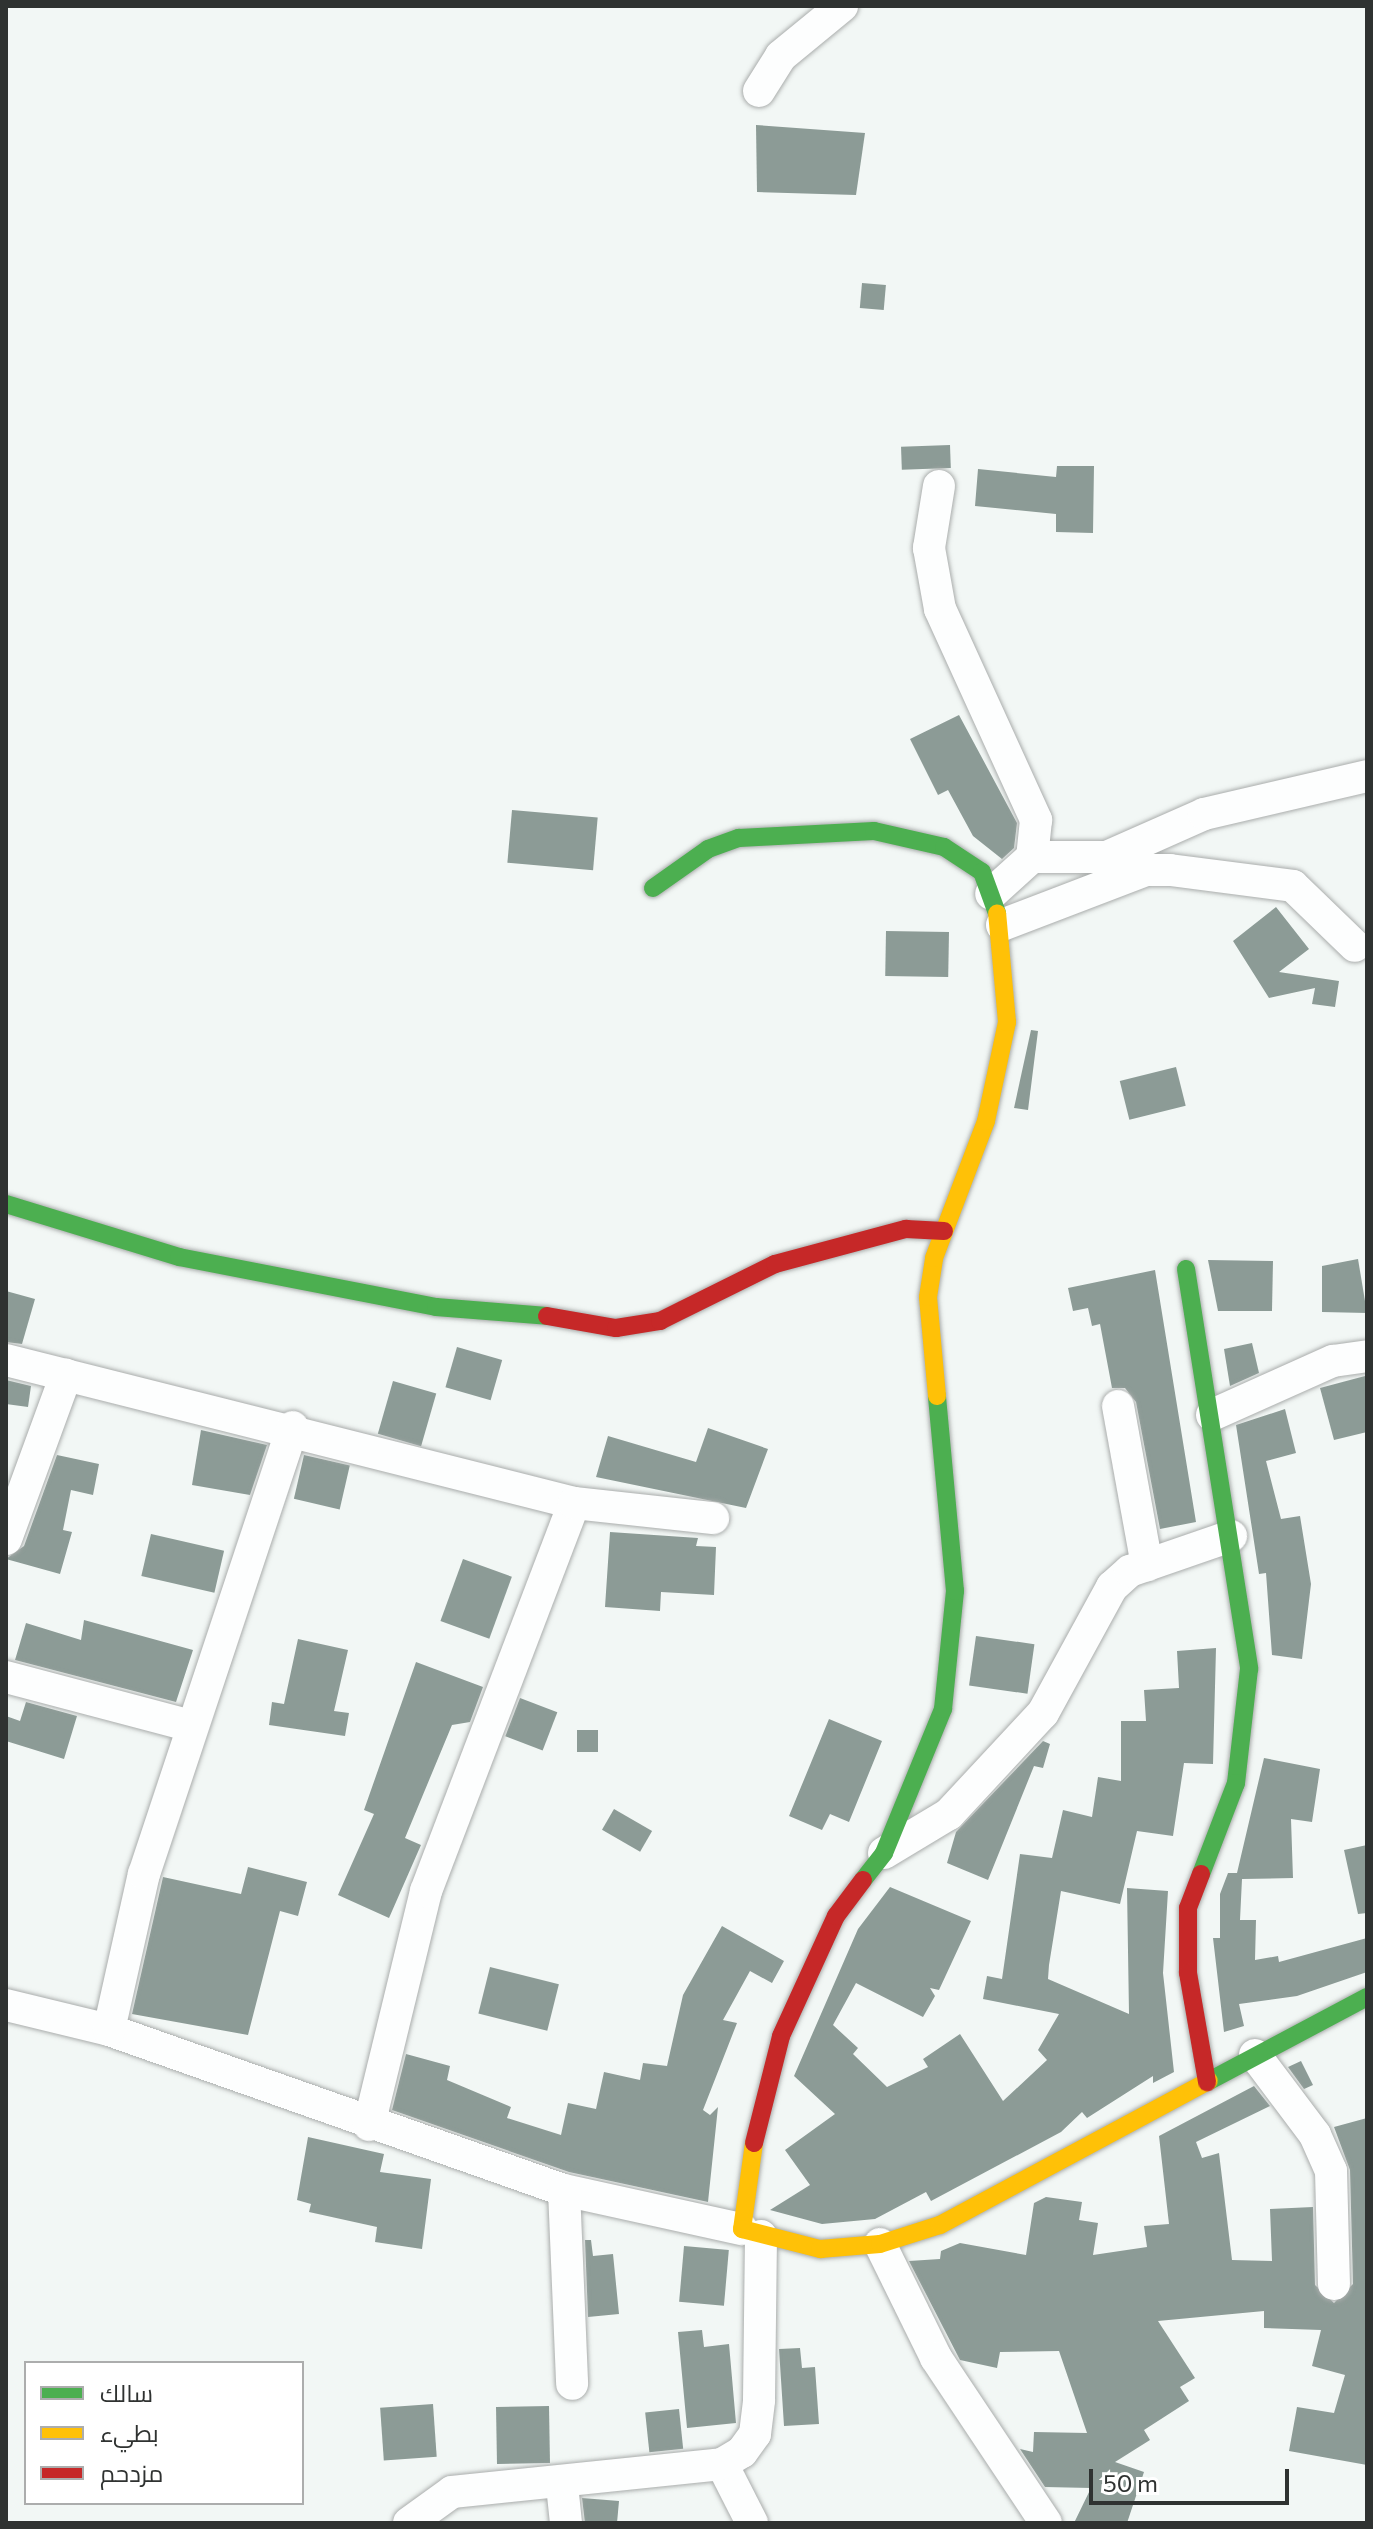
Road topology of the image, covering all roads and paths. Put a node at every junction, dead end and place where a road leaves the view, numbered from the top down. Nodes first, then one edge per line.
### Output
1 (842, 6) edge
2 (759, 91) dead end
3 (939, 486) dead end
4 (1367, 776) edge
5 (1032, 857) junction
6 (653, 888) dead end
7 (991, 894) junction
8 (1002, 925) junction
9 (1355, 946) dead end
10 (6, 1204) edge
11 (944, 1231) junction
12 (1186, 1269) dead end
13 (1367, 1356) edge
14 (6, 1360) edge
15 (66, 1375) junction
16 (1118, 1406) dead end
17 (1212, 1415) junction
18 (293, 1427) junction
19 (574, 1503) junction
20 (713, 1518) dead end
21 (1231, 1536) junction
22 (6, 1539) edge
23 (1147, 1565) junction
24 (6, 1677) edge
25 (191, 1726) junction
26 (884, 1853) junction
27 (1367, 1997) edge
28 (6, 2005) edge
29 (109, 2030) junction
30 (1255, 2055) junction
31 (1207, 2082) junction
32 (369, 2125) junction
33 (564, 2190) junction
34 (752, 2232) junction
35 (880, 2244) junction
36 (1334, 2284) dead end
37 (572, 2384) dead end
38 (722, 2464) junction
39 (562, 2485) junction
40 (409, 2523) edge
41 (566, 2523) edge
42 (752, 2523) edge
43 (1046, 2523) edge

1 - 2 street
3 - 5 street
4 - 5 street
5 - 7 street
6 - 7 street
7 - 8 street
8 - 9 street
8 - 11 street
10 - 11 street
11 - 26 street
12 - 17 street
13 - 17 street
14 - 15 street
15 - 18 street
15 - 22 street
16 - 23 street
17 - 21 street
18 - 19 street
18 - 25 street
19 - 20 street
19 - 32 street
21 - 23 street
21 - 31 street
23 - 26 street
24 - 25 street
25 - 29 street
26 - 34 street
27 - 30 street
28 - 29 street
29 - 32 street
30 - 31 street
30 - 36 street
31 - 35 street
32 - 33 street
33 - 34 street
33 - 37 street
34 - 35 street
34 - 38 street
35 - 43 street
38 - 39 street
38 - 42 street
39 - 40 street
39 - 41 street

